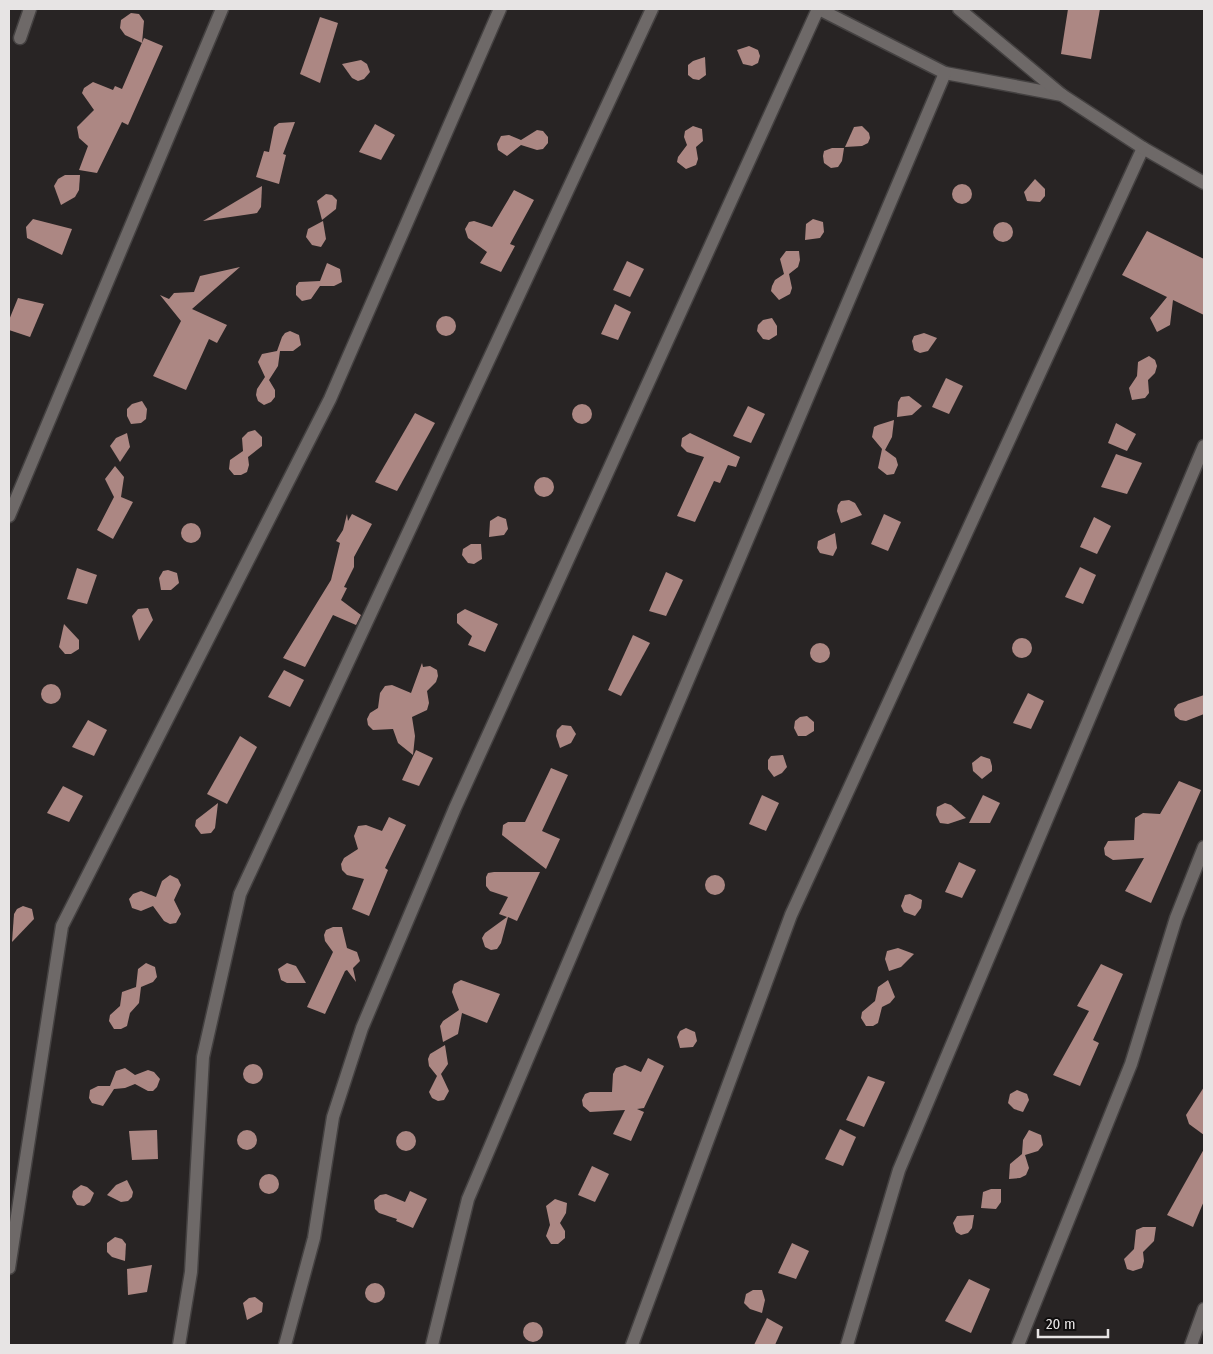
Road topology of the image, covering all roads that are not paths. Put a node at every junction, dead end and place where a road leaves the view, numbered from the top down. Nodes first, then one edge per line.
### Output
1 (30, 9) edge
2 (222, 9) edge
3 (500, 9) edge
4 (652, 9) edge
5 (818, 9) edge
6 (959, 9) edge
7 (20, 38) dead end
8 (945, 73) junction
9 (1062, 95) junction
10 (1143, 148) junction
11 (1204, 183) edge
12 (1204, 446) edge
13 (9, 516) edge
14 (1204, 847) edge
15 (9, 1268) edge
16 (1204, 1310) edge
17 (179, 1345) edge
18 (285, 1345) edge
19 (432, 1345) edge
20 (632, 1345) edge
21 (847, 1345) edge
22 (1018, 1345) edge
23 (1191, 1345) edge

1 - 7 street
2 - 13 street
3 - 15 street
4 - 17 street
5 - 8 street
5 - 18 street
6 - 9 street
8 - 9 street
8 - 19 street
9 - 10 street
10 - 11 street
10 - 20 street
12 - 21 street
14 - 22 street
16 - 23 street

